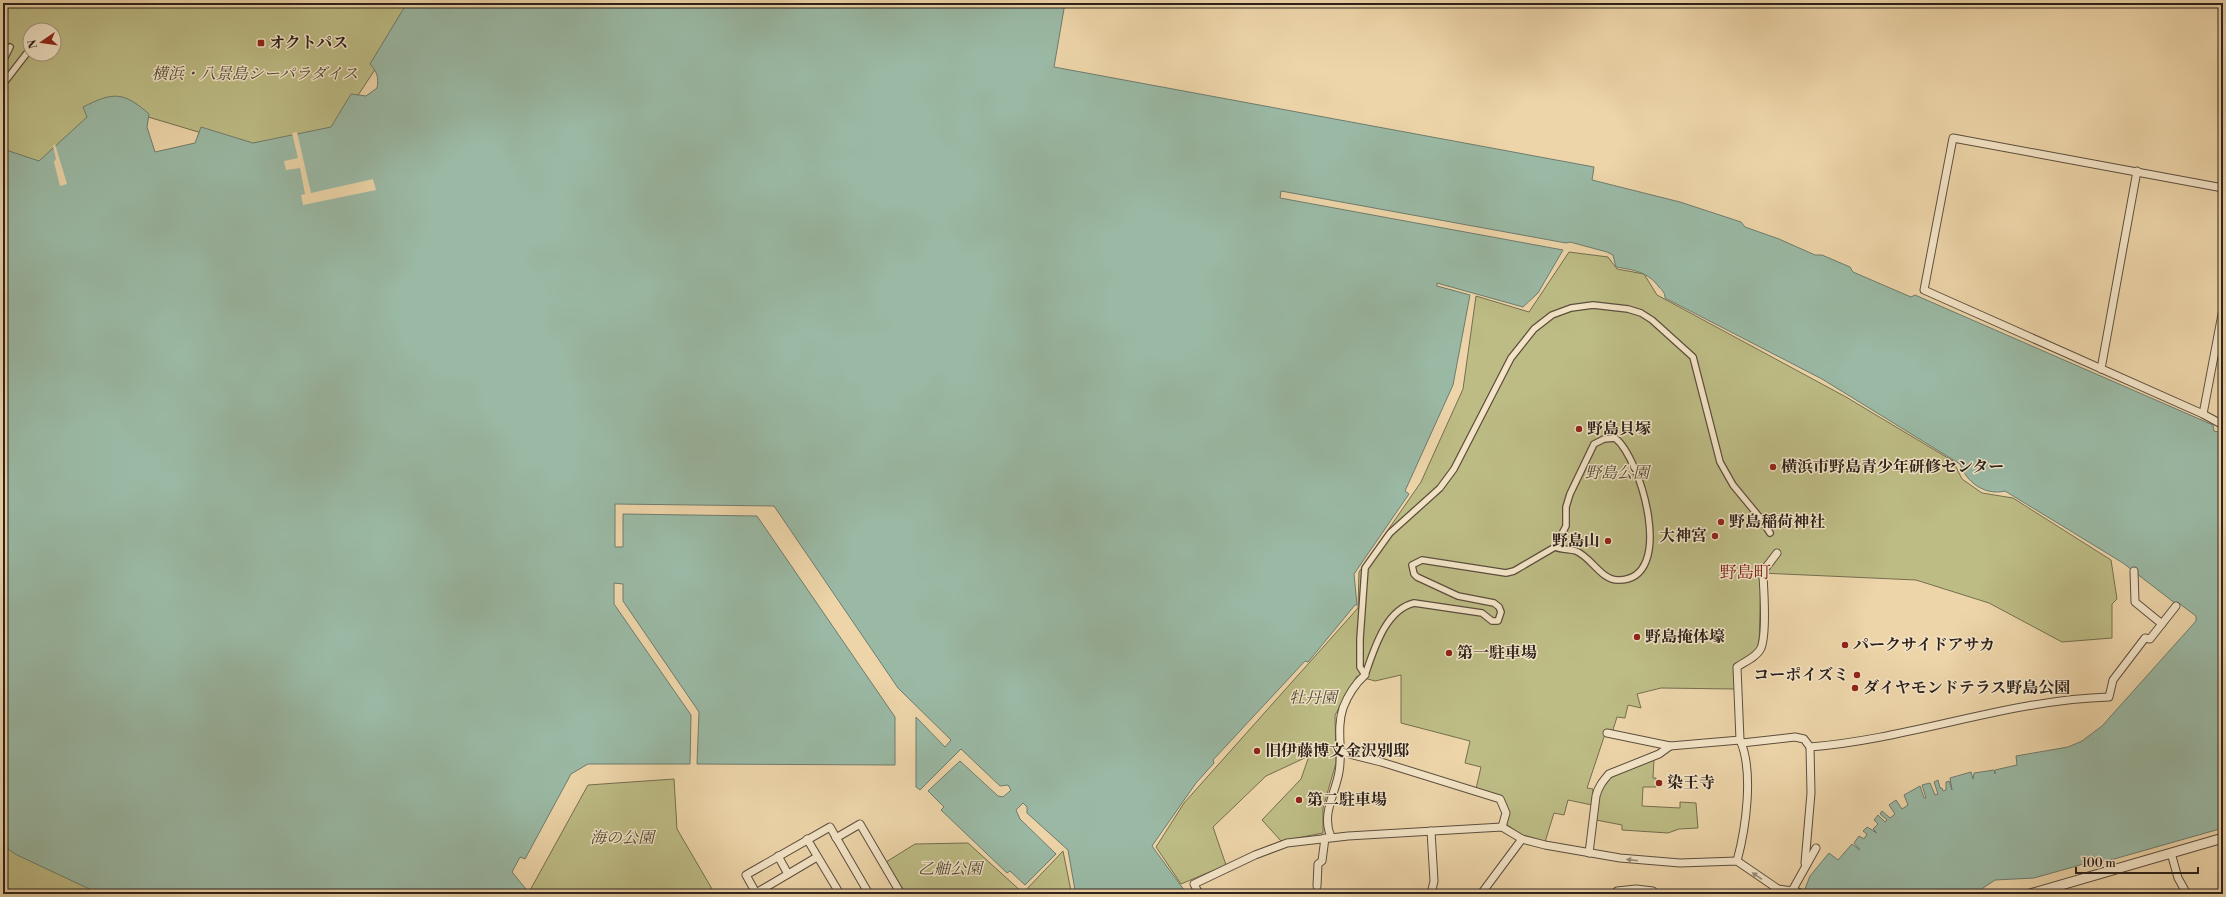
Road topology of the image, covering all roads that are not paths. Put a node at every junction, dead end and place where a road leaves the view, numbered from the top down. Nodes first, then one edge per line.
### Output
1 (10, 47) dead end
2 (22, 59) edge
3 (3, 61) edge
4 (3, 84) edge
5 (2137, 172) junction
6 (2223, 188) edge
7 (2223, 309) edge
8 (2101, 369) junction
9 (2203, 414) junction
10 (2223, 425) edge
11 (1770, 533) dead end
12 (1555, 548) junction
13 (1777, 553) dead end
14 (2134, 570) dead end
15 (2176, 606) dead end
16 (2162, 624) junction
17 (1365, 675) junction
18 (1607, 733) dead end
19 (1741, 742) junction
20 (1670, 746) junction
21 (1810, 747) junction
22 (1341, 752) junction
23 (1502, 827) junction
24 (1431, 831) junction
25 (836, 838) junction
26 (1328, 838) junction
27 (2223, 838) edge
28 (807, 839) junction
29 (1522, 839) junction
30 (1816, 848) dead end
31 (1589, 853) junction
32 (2171, 853) junction
33 (778, 856) junction
34 (817, 857) junction
35 (1737, 861) junction
36 (1805, 865) junction
37 (788, 874) junction
38 (1317, 886) dead end
39 (1776, 892) edge
40 (1434, 893) edge
41 (1794, 893) edge
42 (840, 894) edge
43 (869, 894) edge
44 (901, 894) edge
45 (1199, 894) edge
46 (1481, 894) edge
47 (1615, 894) edge
48 (1654, 894) edge
49 (2030, 894) edge
50 (2187, 894) edge

1 - 3 street
2 - 4 street
5 - 6 street
5 - 8 street
5 - 8 street
7 - 9 street
8 - 9 street
9 - 10 street
11 - 17 street
12 - 12 street
12 - 17 street
13 - 19 street
14 - 16 street
15 - 16 street
16 - 21 street
17 - 22 street
18 - 20 street
19 - 20 street
19 - 21 street
19 - 35 street
20 - 31 street
21 - 36 street
22 - 23 street
22 - 26 street
23 - 24 street
23 - 29 street
24 - 26 street
24 - 40 street
25 - 28 street
25 - 43 street
25 - 44 street
26 - 38 street
26 - 45 street
27 - 32 street
28 - 33 street
28 - 34 street
29 - 31 street
29 - 46 street
30 - 36 street
35 -> 31 street
32 - 49 street
32 - 50 street
33 - 37 street
33 - 37 street
34 - 37 street
34 - 42 street
39 -> 35 street
36 - 41 street
39 - 41 street
47 - 48 street

